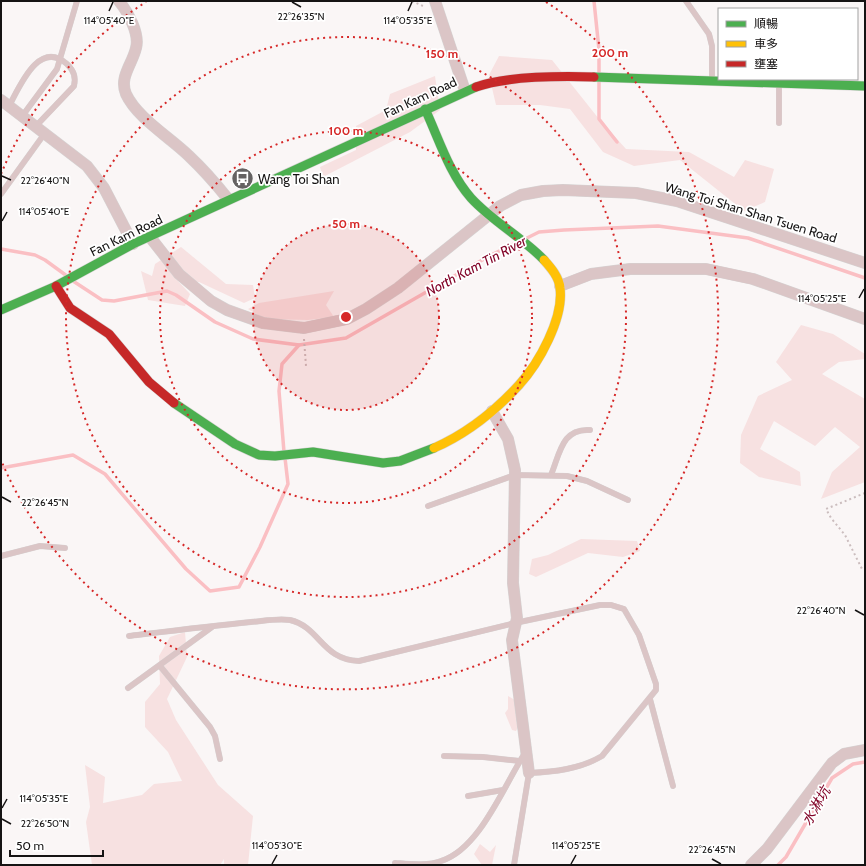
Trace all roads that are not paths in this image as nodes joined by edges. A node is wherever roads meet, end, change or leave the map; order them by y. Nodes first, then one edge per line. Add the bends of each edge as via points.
1 (78, 1) edge
2 (118, 1) edge
3 (435, 1) edge
4 (686, 1) edge
5 (60, 60) junction
6 (712, 80) junction
7 (779, 82) junction
8 (865, 86) edge
9 (465, 91) junction
10 (5, 103) edge
11 (425, 109) junction
12 (23, 115) junction
13 (779, 123) dead end
14 (36, 126) junction
15 (46, 133) junction
16 (1, 194) edge
17 (228, 199) junction
18 (488, 214) junction
19 (150, 237) junction
20 (133, 244) junction
21 (865, 263) edge
22 (56, 286) junction
23 (560, 286) junction
24 (1, 310) edge
25 (865, 319) edge
26 (492, 412) junction
27 (590, 430) dead end
28 (515, 475) junction
29 (551, 475) junction
30 (628, 500) dead end
31 (428, 506) dead end
32 (65, 548) dead end
33 (1, 556) edge
34 (515, 623) junction
35 (216, 625) junction
36 (129, 636) dead end
37 (160, 666) junction
38 (128, 688) dead end
39 (650, 699) junction
40 (865, 750) edge
41 (526, 751) junction
42 (444, 756) dead end
43 (220, 759) dead end
44 (520, 761) junction
45 (530, 773) junction
46 (674, 786) dead end
47 (503, 790) junction
48 (468, 796) dead end
49 (395, 863) dead end
50 (514, 865) edge
51 (751, 865) edge

1 - 5 lane
2 - 17 street via 123,6 137,40 137,47 124,79 128,98 153,125 189,155
3 - 9 street
4 - 6 lane via 709,34 712,46
5 - 10 lane via 49,56 38,61
5 - 12 lane via 50,80
5 - 14 lane via 74,74 74,86
6 - 7 main road, Fan Kam Road
6 - 9 main road, Fan Kam Road via 552,77 505,81
7 - 8 main road, Fan Kam Road
7 - 13 lane
9 - 11 main road, Fan Kam Road
10 - 12 street
11 - 17 main road, Fan Kam Road
11 - 18 main road via 460,182
12 - 14 street
14 - 15 street
15 - 16 lane
15 - 20 street via 87,166 104,188
17 - 19 main road, Fan Kam Road
18 - 19 street, Wang Toi Shan Shan Tsuen Road via 398,288 366,309 347,319 304,328 263,323 227,310 211,301 179,274
18 - 21 street, Wang Toi Shan Shan Tsuen Road via 512,199 530,193 564,190 636,193 693,206
18 - 23 main road via 534,251 550,267
19 - 20 main road, Fan Kam Road
20 - 22 main road, Fan Kam Road
22 - 24 main road, Fan Kam Road
22 - 26 main road via 70,307 111,337 159,393 240,447 260,455 321,453 370,462 400,462 423,455
23 - 25 street via 591,274 622,270 706,269 753,279
23 - 26 main road via 559,306 544,349 527,376
26 - 28 street via 508,439 513,454
27 - 29 lane via 570,434 565,440
28 - 29 lane
28 - 31 lane
28 - 34 street
29 - 30 lane via 586,481
32 - 33 lane via 40,546
34 - 35 lane via 359,661 343,660 310,632 290,620
34 - 39 lane via 600,606 611,605 624,609 639,635 656,684 656,690
34 - 41 street via 512,640
35 - 36 lane
35 - 37 lane
37 - 38 lane
37 - 43 lane via 210,727 215,736
39 - 45 lane via 602,756 566,770
39 - 46 lane
40 - 51 street via 844,754 832,763 767,850
41 - 44 lane
41 - 45 street
42 - 44 lane
44 - 47 lane
45 - 50 lane
47 - 48 lane
47 - 49 lane via 483,826 458,852 443,861

